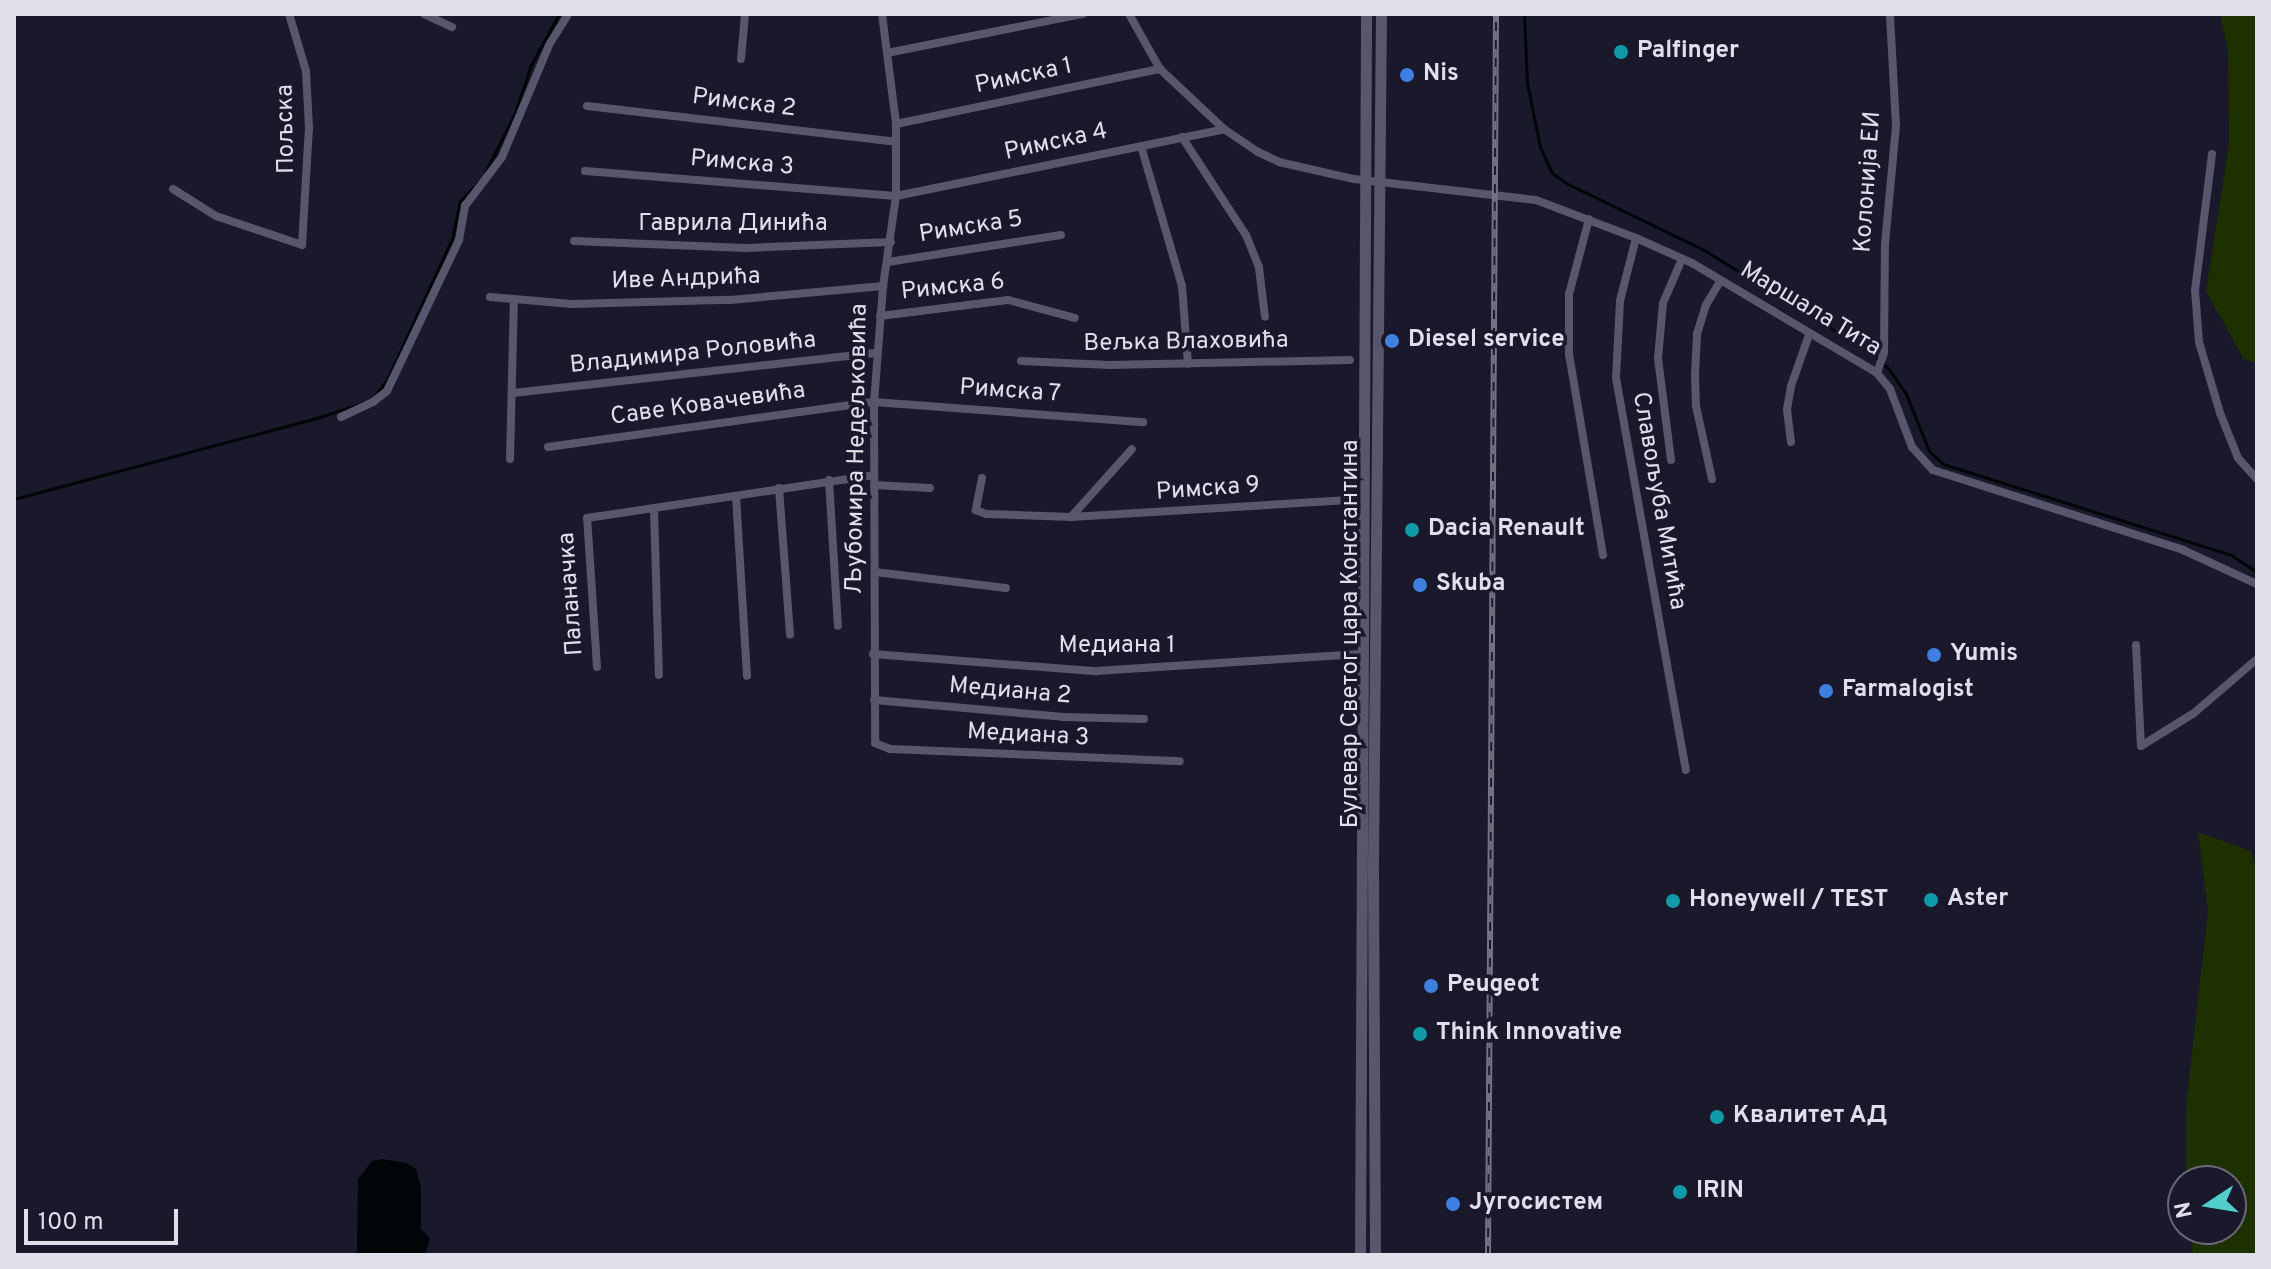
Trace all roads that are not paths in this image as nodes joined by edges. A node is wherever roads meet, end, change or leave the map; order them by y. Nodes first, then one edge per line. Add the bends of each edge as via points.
1 (289, 14) edge
2 (424, 14) edge
3 (568, 14) edge
4 (745, 14) edge
5 (882, 14) edge
6 (1083, 14) edge
7 (1129, 14) edge
8 (1366, 14) edge
9 (1381, 14) edge
10 (1890, 14) edge
11 (452, 27) dead end
12 (887, 53) junction
13 (741, 59) dead end
14 (1160, 69) junction
15 (587, 106) dead end
16 (896, 124) junction
17 (1224, 129) junction
18 (1182, 137) junction
19 (896, 142) junction
20 (1141, 146) junction
21 (2212, 154) dead end
22 (585, 171) dead end
23 (1363, 180) junction
24 (1379, 182) junction
25 (173, 189) dead end
26 (896, 196) junction
27 (1589, 219) junction
28 (1061, 235) dead end
29 (1636, 238) junction
30 (574, 241) dead end
31 (891, 242) junction
32 (1682, 259) junction
33 (888, 262) junction
34 (1721, 280) junction
35 (883, 286) junction
36 (490, 297) dead end
37 (514, 299) junction
38 (880, 316) junction
39 (1265, 317) dead end
40 (1075, 318) dead end
41 (1809, 335) junction
42 (877, 353) junction
43 (1350, 360) dead end
44 (1021, 361) dead end
45 (1188, 364) junction
46 (1878, 370) junction
47 (513, 393) junction
48 (874, 402) junction
49 (341, 417) dead end
50 (1143, 422) dead end
51 (1791, 442) dead end
52 (548, 447) dead end
53 (1132, 449) dead end
54 (510, 459) dead end
55 (1671, 460) dead end
56 (982, 478) dead end
57 (1712, 479) dead end
58 (2257, 479) edge
59 (829, 480) junction
60 (874, 480) junction
61 (779, 488) junction
62 (930, 488) dead end
63 (736, 496) junction
64 (1348, 500) dead end
65 (654, 509) junction
66 (1071, 517) junction
67 (1603, 555) dead end
68 (875, 572) junction
69 (2257, 584) edge
70 (1006, 588) dead end
71 (838, 626) dead end
72 (790, 635) dead end
73 (2136, 645) dead end
74 (873, 654) junction
75 (1360, 654) junction
76 (2257, 659) edge
77 (597, 667) dead end
78 (659, 675) dead end
79 (747, 676) dead end
80 (874, 700) junction
81 (1144, 719) dead end
82 (875, 743) joint
83 (1180, 761) dead end
84 (1686, 770) dead end
85 (1360, 1255) edge
86 (1375, 1255) edge

1 - 25 street, Пољска via 306,71 309,179 302,245 216,216
2 - 11 street
3 - 49 street via 545,52 502,157 465,206 459,240 387,391
4 - 13 street
5 - 12 street, Љубомира Недељковића
6 - 12 street
7 - 14 street, Маршала Тита
8 - 23 main road, Булевар Светог цара Константина
9 - 24 main road, Булевар Светог цара Константина
10 - 46 street, Колонија ЕИ via 1896,126 1885,244 1884,353
12 - 16 street, Љубомира Недељковића
14 - 16 street, Римска 1
14 - 17 street, Маршала Тита
15 - 19 street, Римска 2
16 - 19 street, Љубомира Недељковића
17 - 18 street, Римска 4
17 - 23 street, Маршала Тита via 1279,162
18 - 20 street, Римска 4
18 - 39 street via 1246,235 1259,268
19 - 26 street, Љубомира Недељковића
20 - 26 street, Римска 4
20 - 45 street via 1182,286
21 - 58 street via 2195,290 2199,342 2238,458
22 - 26 street, Римска 3
23 - 24 street, Маршала Тита
23 - 75 main road, Булевар Светог цара Константина
24 - 27 street, Маршала Тита via 1536,200
24 - 86 main road, Булевар Светог цара Константина
26 - 31 street, Љубомира Недељковића
27 - 29 street, Маршала Тита
27 - 67 street via 1569,294 1568,340
28 - 33 street, Римска 5
29 - 32 street, Маршала Тита
29 - 84 street, Славољуба Митића via 1620,301 1616,378
30 - 31 street, Гаврила Динића via 746,248
31 - 33 street, Љубомира Недељковића
32 - 34 street, Маршала Тита
32 - 55 street via 1663,303 1658,358
33 - 35 street, Љубомира Недељковића
34 - 41 street, Маршала Тита
34 - 57 street via 1697,334 1695,374 1696,406
35 - 37 street, Иве Андрића via 730,300 572,304
35 - 38 street, Љубомира Недељковића
36 - 37 street, Иве Андрића
37 - 47 street
38 - 40 street, Римска 6 via 1008,300
38 - 42 street, Љубомира Недељковића
41 - 46 street, Маршала Тита
41 - 51 street via 1789,397
42 - 47 street, Владимира Роловића
42 - 48 street, Љубомира Недељковића
43 - 45 street, Вељка Влаховића
44 - 45 street, Вељка Влаховића
46 - 69 street, Маршала Тита via 1912,447 1933,470 2183,550
47 - 54 street
48 - 50 street, Римска 7
48 - 52 street, Саве Ковачевића
48 - 60 street, Љубомира Недељковића
53 - 66 street
56 - 66 street, Римска 9 via 979,514
59 - 60 street
59 - 61 street
59 - 71 street
60 - 62 street
60 - 68 street, Љубомира Недељковића
61 - 63 street
61 - 72 street
63 - 65 street
63 - 79 street
64 - 66 street, Римска 9
65 - 77 street, Паланачка via 587,518
65 - 78 street
68 - 70 street
68 - 74 street, Љубомира Недељковића
73 - 76 street via 2141,746 2194,713
74 - 75 street, Медиана 1 via 1096,671
74 - 80 street, Љубомира Недељковића
75 - 85 main road, Булевар Светог цара Константина
80 - 81 street, Медиана 2
80 - 82 street, Љубомира Недељковића
82 - 83 street, Медиана 3 via 890,749

